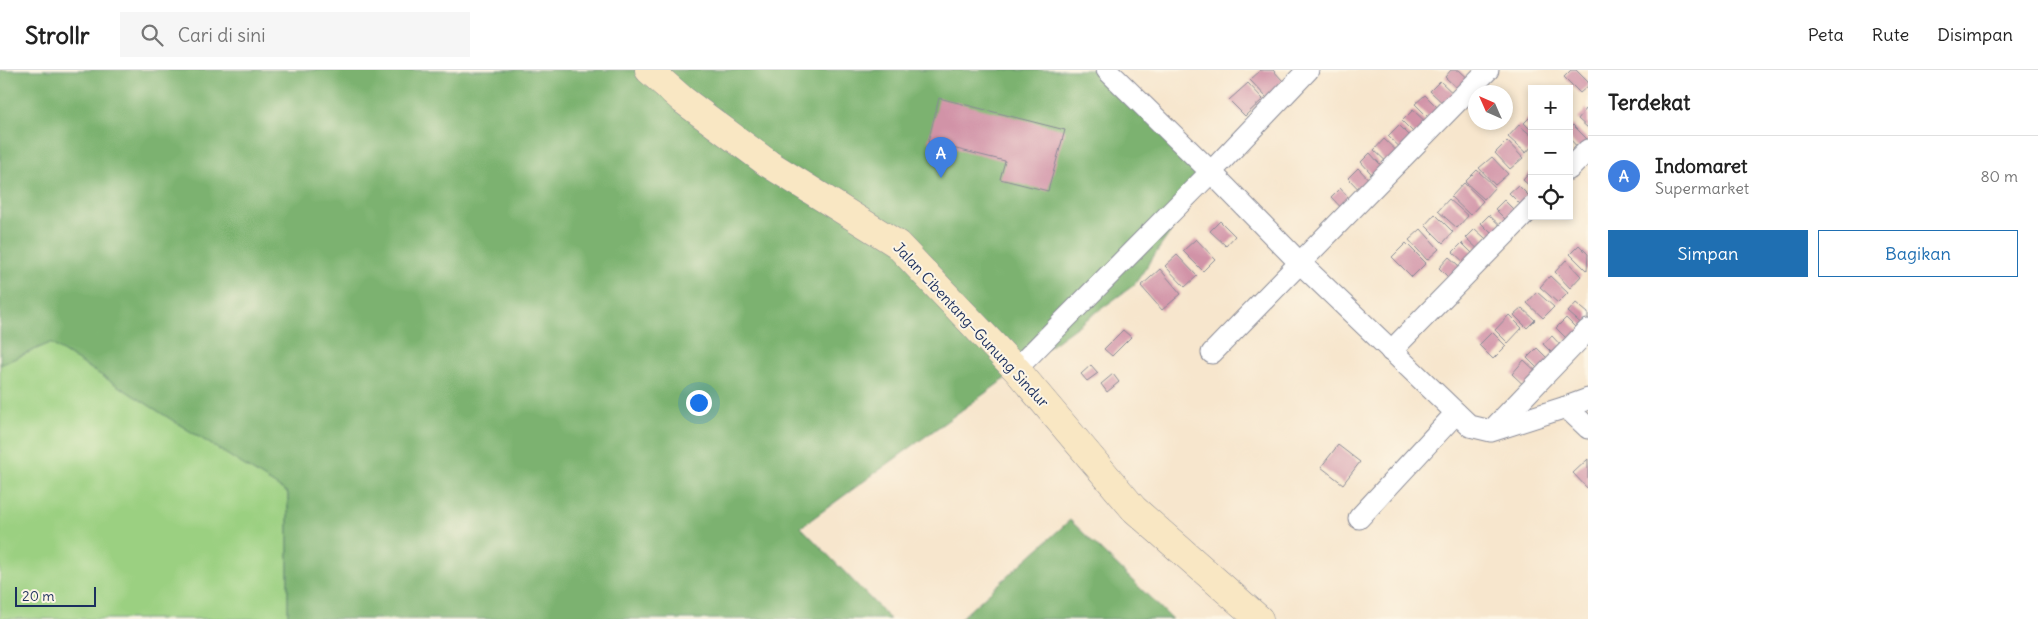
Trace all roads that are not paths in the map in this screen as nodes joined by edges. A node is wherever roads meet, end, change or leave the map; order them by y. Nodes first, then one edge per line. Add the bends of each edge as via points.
1 (649, 70) edge
2 (1308, 70) edge
3 (1488, 70) edge
4 (1115, 72) edge
5 (1588, 150) edge
6 (1573, 165) edge
7 (1211, 172) junction
8 (1528, 212) edge
9 (1299, 262) junction
10 (1588, 330) edge
11 (1391, 351) junction
12 (1212, 354) dead end
13 (1016, 368) junction
14 (1588, 398) edge
15 (1566, 408) junction
16 (1456, 413) junction
17 (1588, 428) edge
18 (1491, 431) junction
19 (1359, 518) dead end
20 (1259, 619) edge

1 - 13 street, Jalan Cibentang–Gunung Sindur via 683,100 769,164 896,244
2 - 7 street
3 - 9 street
4 - 7 street
5 - 6 street
7 - 9 street
7 - 13 street
8 - 11 street
9 - 11 street
9 - 12 street
10 - 18 street
11 - 16 street
13 - 20 street, Jalan Cibentang–Gunung Sindur via 1134,509
14 - 15 street
15 - 17 street
15 - 18 street
16 - 18 street via 1470,426
16 - 19 street

